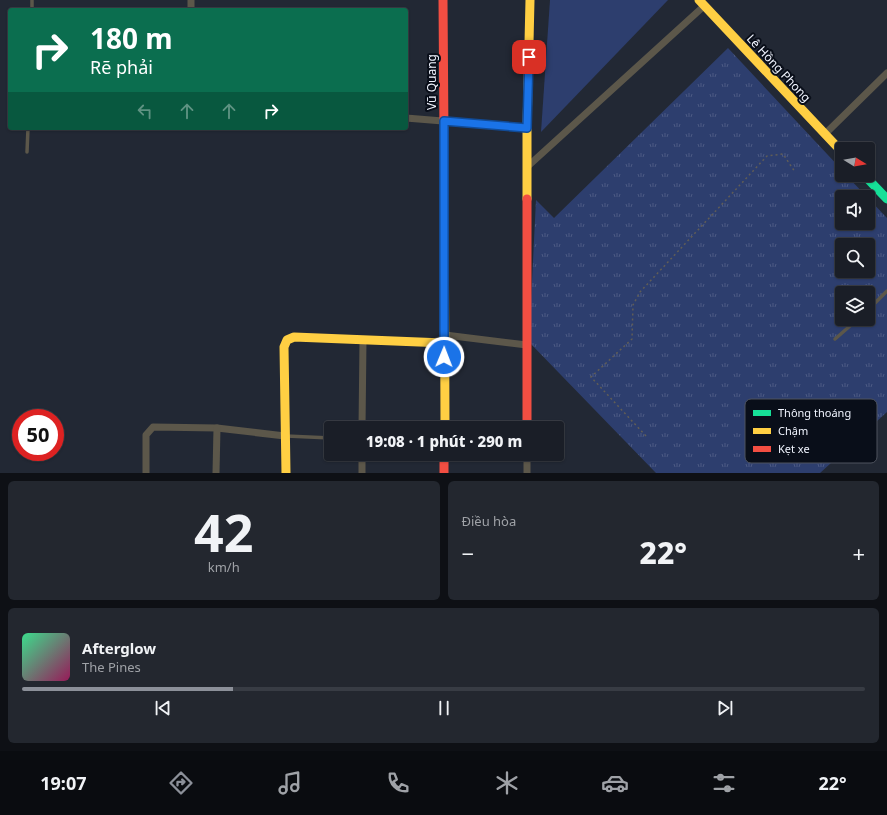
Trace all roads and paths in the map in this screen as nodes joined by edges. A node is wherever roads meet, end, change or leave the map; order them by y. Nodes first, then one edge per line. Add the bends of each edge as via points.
1 (443, 0) edge
2 (530, 0) edge
3 (701, 3) edge
4 (887, 73) edge
5 (408, 118) edge
6 (444, 121) junction
7 (527, 128) junction
8 (28, 130) edge
9 (825, 134) junction
10 (835, 145) edge
11 (27, 152) dead end
12 (527, 167) junction
13 (795, 172) dead end
14 (871, 182) edge
15 (887, 199) edge
16 (887, 291) edge
17 (875, 303) edge
18 (850, 326) edge
19 (444, 339) junction
20 (835, 339) dead end
21 (363, 340) junction
22 (527, 345) junction
23 (362, 421) edge
24 (445, 421) edge
25 (527, 421) edge
26 (216, 428) junction
27 (285, 436) junction
28 (646, 436) dead end
29 (324, 438) edge
30 (362, 461) edge
31 (444, 461) edge
32 (527, 461) edge
33 (146, 473) edge
34 (216, 473) edge
35 (286, 473) edge
36 (362, 473) edge
37 (444, 473) edge
38 (527, 473) edge

1 - 6 street, Vũ Quang
2 - 7 street
3 - 9 street, Lê Hồng Phong
3 - 12 street
4 - 9 street
5 - 6 street
6 - 7 street
6 - 19 street, Vũ Quang
7 - 12 street
8 - 11 lane
9 - 10 street, Lê Hồng Phong
12 - 22 street
13 - 28 path via 783,154 768,156 640,292 633,305 632,339 591,377
14 - 15 street
16 - 17 lane
18 - 20 lane
19 - 21 street
19 - 22 street
19 - 24 street, Vũ Quang
21 - 23 street
21 - 27 street via 294,337 287,340 284,347
22 - 25 street
26 - 27 street
26 - 33 street via 153,427 146,435
26 - 34 street
27 - 29 lane
27 - 35 street
30 - 36 street
31 - 37 street
32 - 38 street

